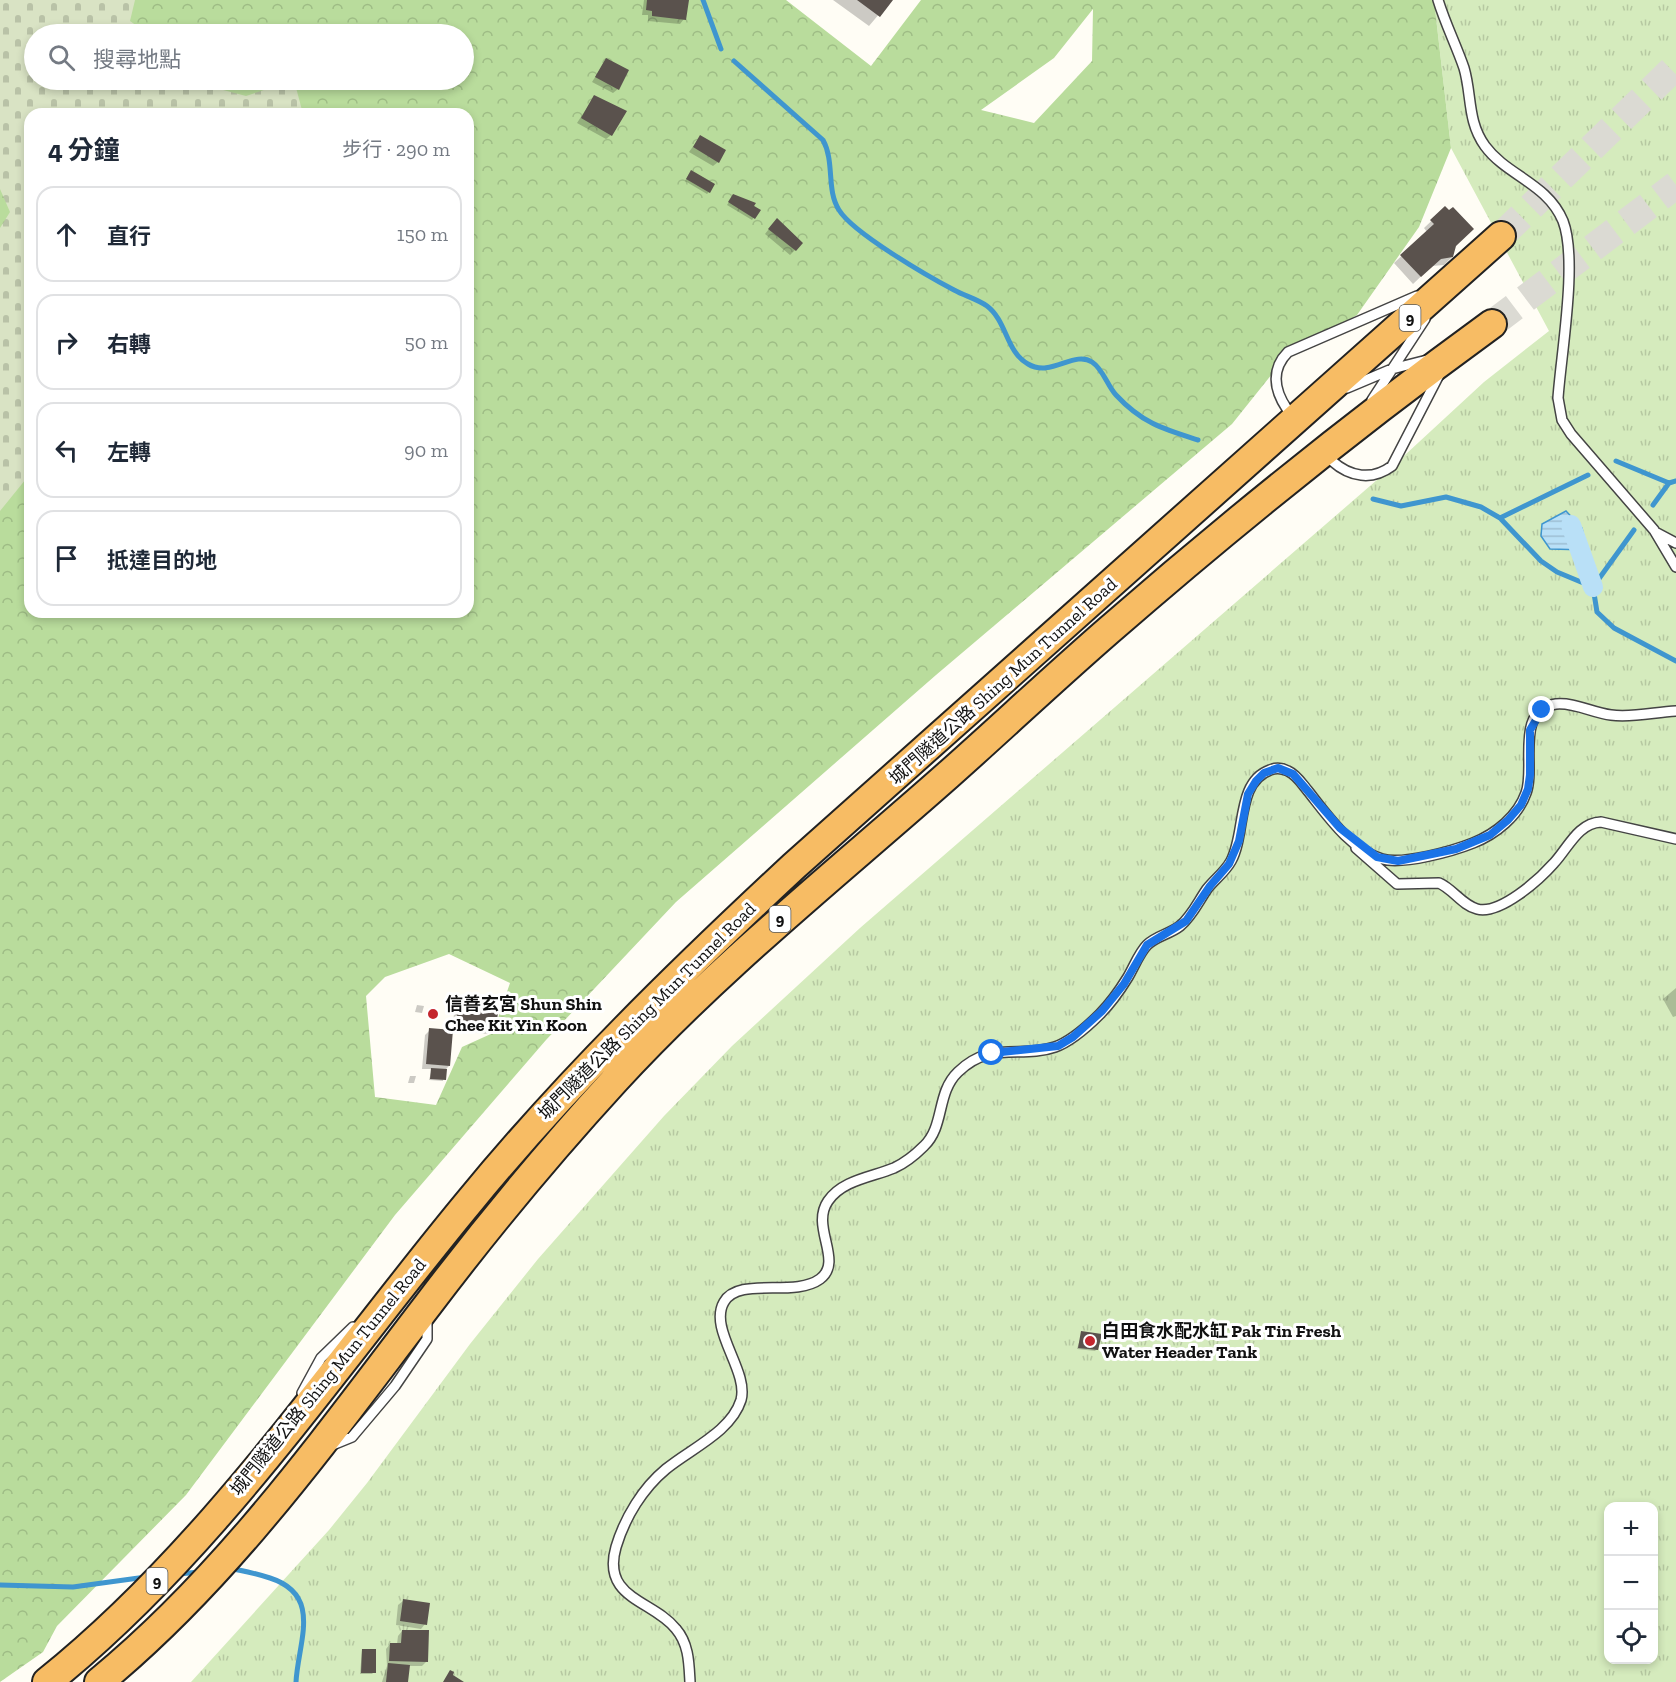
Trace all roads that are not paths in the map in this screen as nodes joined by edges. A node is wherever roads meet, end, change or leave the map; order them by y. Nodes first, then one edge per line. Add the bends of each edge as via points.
1 (1438, 0) edge
2 (1501, 236) tunnel mouth
3 (1447, 284) junction
4 (1492, 324) tunnel mouth
5 (1452, 353) junction
6 (1392, 369) junction
7 (1319, 400) junction
8 (1287, 409) dead end
9 (1355, 426) junction
10 (1332, 461) dead end
11 (1655, 532) junction
12 (1676, 543) edge
13 (1676, 567) edge
14 (1676, 711) edge
15 (1350, 839) junction
16 (1676, 839) edge
17 (47, 1682) edge
18 (99, 1682) edge
19 (690, 1682) edge

1 - 11 lane via 1464,68 1470,115 1479,137 1500,163 1540,191 1565,229 1569,264 1558,398 1562,420
2 - 3 highway, 城門隧道公路 Shing Mun Tunnel Road / 9
3 - 6 lane
3 - 7 highway, 城門隧道公路 Shing Mun Tunnel Road / 9
3 - 8 lane via 1288,352 1278,368 1276,381
4 - 5 highway, 城門隧道公路 Shing Mun Tunnel Road / 9
5 - 6 lane
5 - 9 highway, 城門隧道公路 Shing Mun Tunnel Road / 9
5 - 10 lane via 1392,466 1381,473 1363,476 1343,470
6 - 7 lane
6 - 9 lane
7 - 17 highway, 城門隧道公路 Shing Mun Tunnel Road / 9 via 794,866 694,960 521,1140 292,1427 147,1592
9 - 18 highway, 城門隧道公路 Shing Mun Tunnel Road / 9 via 1110,629 727,967 549,1153 426,1306 285,1492 175,1614
11 - 12 lane
11 - 13 lane
14 - 15 lane via 1618,716 1566,705 1550,706 1537,716 1530,730 1530,775 1524,799 1513,816 1490,835 1456,849 1394,861 1372,855
15 - 16 lane via 1360,854 1394,883 1439,883 1470,906 1487,911 1502,907 1548,870 1589,824 1601,822
15 - 19 lane via 1293,774 1278,768 1264,773 1248,794 1239,841 1229,864 1186,921 1147,945 1124,984 1097,1017 1058,1046 998,1051 958,1071 945,1089 935,1130 926,1144 903,1163 843,1188 828,1201 822,1221 830,1263 821,1278 794,1289 750,1289 727,1298 721,1316 742,1388 740,1404 720,1428 647,1488 616,1545 613,1563 623,1589 679,1632 687,1652

